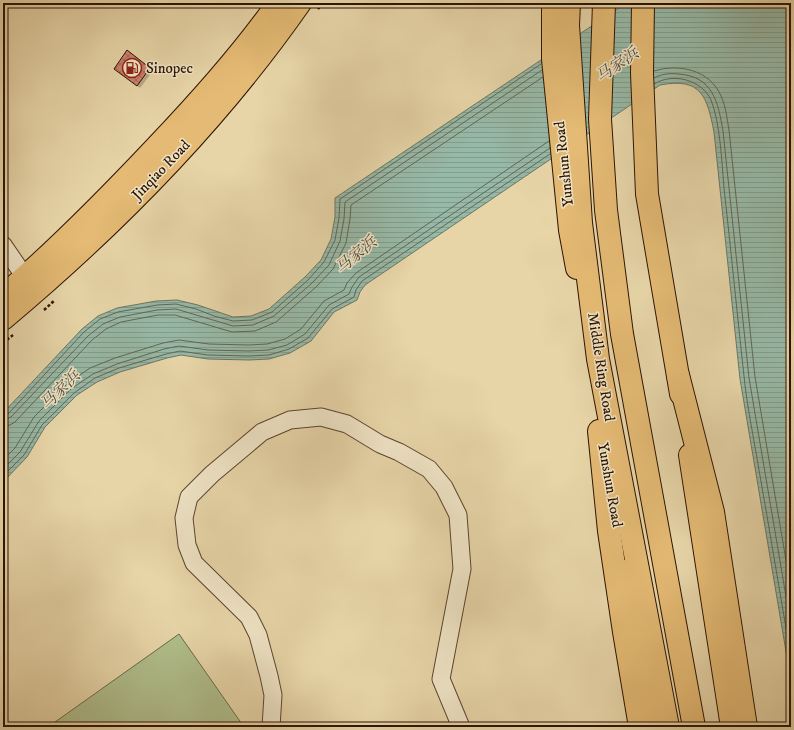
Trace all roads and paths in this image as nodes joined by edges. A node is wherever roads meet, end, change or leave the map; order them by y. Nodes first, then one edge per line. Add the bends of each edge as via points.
1 (278, 3) edge
2 (300, 3) edge
3 (553, 3) edge
4 (569, 3) edge
5 (604, 3) edge
6 (643, 3) edge
7 (3, 245) edge
8 (31, 284) junction
9 (3, 296) edge
10 (3, 319) edge
11 (678, 375) junction
12 (596, 404) junction
13 (270, 727) edge
14 (461, 727) edge
15 (640, 727) edge
16 (653, 727) edge
17 (668, 727) edge
18 (694, 727) edge
19 (732, 727) edge
20 (746, 727) edge

1 - 8 main road, Jinqiao Road via 207,94 80,225
2 - 8 main road, Jinqiao Road via 281,31 218,109 151,183
3 - 12 main road, Yunshun Road via 553,59 570,230 593,369
4 - 17 main road, Middle Ring Road via 568,25 581,223 598,359
5 - 18 main road, Middle Ring Road via 600,119 606,210 624,342
6 - 11 main road via 642,73 647,194
7 - 8 street
8 - 9 main road, Jinqiao Road
8 - 10 main road, Jinqiao Road
11 - 19 main road
11 - 20 main road via 713,512
12 - 15 main road via 609,531
12 - 16 main road, Yunshun Road
13 - 14 street via 272,695 258,635 249,617 194,562 187,545 184,518 189,497 262,432 290,420 321,417 347,424 429,469 444,487 458,515 462,569 441,679

